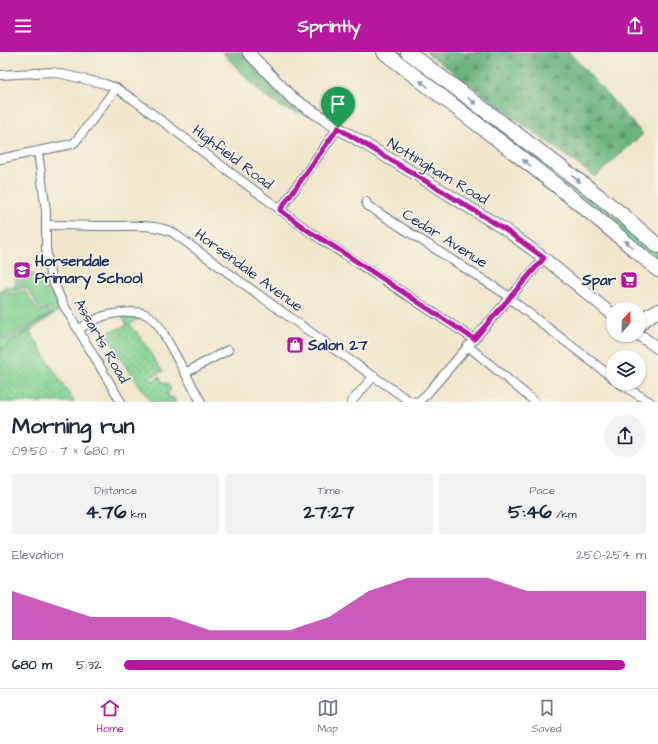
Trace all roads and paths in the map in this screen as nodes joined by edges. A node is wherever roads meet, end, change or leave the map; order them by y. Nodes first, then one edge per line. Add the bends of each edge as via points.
1 (248, 52) edge
2 (384, 52) edge
3 (408, 52) edge
4 (0, 75) edge
5 (116, 88) junction
6 (338, 128) junction
7 (38, 152) junction
8 (0, 160) edge
9 (366, 202) dead end
10 (280, 210) junction
11 (46, 225) junction
12 (658, 246) edge
13 (544, 258) junction
14 (658, 270) edge
15 (509, 298) junction
16 (606, 309) edge
17 (658, 311) edge
18 (646, 318) edge
19 (79, 329) junction
20 (474, 339) junction
21 (646, 340) edge
22 (468, 346) junction
23 (658, 348) edge
24 (228, 350) dead end
25 (185, 373) junction
26 (606, 373) edge
27 (374, 376) junction
28 (630, 390) edge
29 (122, 402) edge
30 (201, 402) edge
31 (351, 402) edge
32 (415, 402) edge
33 (535, 402) edge
34 (650, 402) edge

1 - 6 street, Nottingham Road via 292,98
14 -> 2 highway via 576,201
3 -> 12 highway via 587,187
4 - 5 street, Highfield Road via 53,72
5 - 7 street via 74,143
5 - 10 street, Highfield Road
6 - 10 street
6 - 13 street, Nottingham Road via 504,229
7 - 8 street
7 - 11 street, Assarts Road
9 - 15 street, Cedar Avenue via 368,206
10 - 20 street, Highfield Road
11 - 19 street, Assarts Road via 50,274 63,304
11 - 27 street, Horsendale Avenue via 150,226 172,232
13 - 15 street
13 - 16 street, Nottingham Road
15 - 20 street
15 - 26 street, Cedar Avenue
17 - 18 highway
19 - 25 street via 112,314 145,314 158,325
19 - 29 street, Assarts Road
20 - 22 street
21 - 23 street
22 - 32 street via 423,397
22 - 33 street
24 - 25 street
25 - 30 street
27 - 31 street
27 - 32 street, Horsendale Avenue
28 - 34 street

